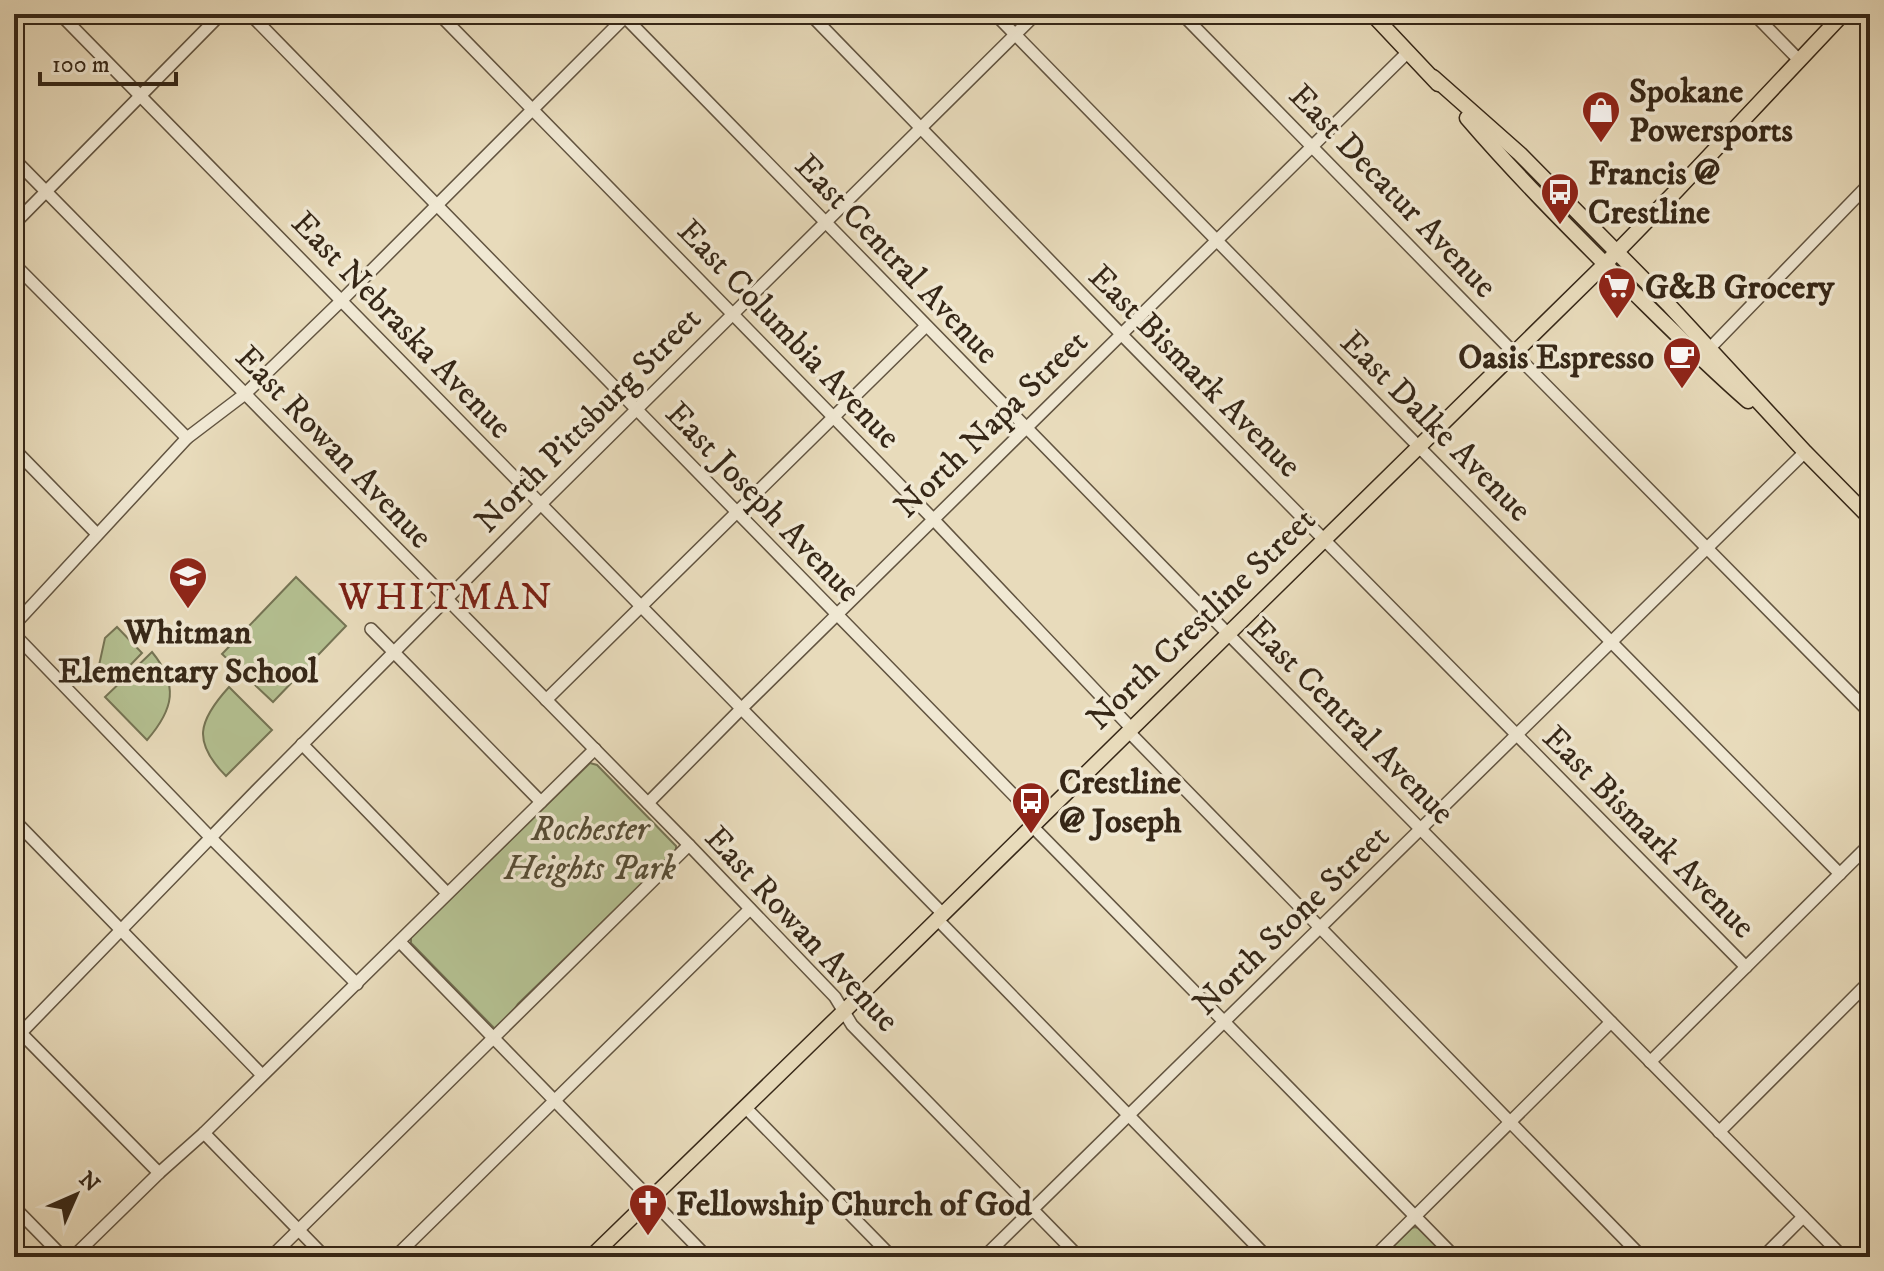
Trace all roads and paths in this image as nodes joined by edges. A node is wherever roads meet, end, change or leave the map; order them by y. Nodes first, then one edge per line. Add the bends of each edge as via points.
1 (60, 14) edge
2 (221, 14) edge
3 (250, 14) edge
4 (439, 14) edge
5 (810, 14) edge
6 (995, 14) edge
7 (1036, 14) edge
8 (1182, 14) edge
9 (1754, 14) edge
10 (1843, 14) edge
11 (625, 15) edge
12 (1377, 16) edge
13 (1015, 35) junction
14 (1408, 52) junction
15 (1799, 60) junction
16 (1433, 77) junction
17 (141, 95) junction
18 (531, 109) junction
19 (920, 129) junction
20 (1312, 146) junction
21 (14, 159) edge
22 (1870, 183) edge
23 (46, 190) junction
24 (437, 205) junction
25 (825, 223) junction
26 (14, 224) edge
27 (1216, 241) junction
28 (1616, 252) junction
29 (14, 264) edge
30 (1605, 264) junction
31 (341, 301) junction
32 (732, 314) junction
33 (926, 326) junction
34 (1121, 334) junction
35 (1710, 348) junction
36 (1514, 353) junction
37 (245, 394) junction
38 (636, 409) junction
39 (832, 417) junction
40 (1026, 428) junction
41 (187, 438) junction
42 (1418, 446) junction
43 (14, 449) edge
44 (1805, 452) junction
45 (541, 504) junction
46 (736, 512) junction
47 (1870, 518) edge
48 (933, 519) junction
49 (97, 534) junction
50 (1323, 540) junction
51 (1707, 548) junction
52 (446, 599) junction
53 (640, 606) junction
54 (836, 614) junction
55 (14, 625) edge
56 (371, 629) dead end
57 (14, 634) edge
58 (1228, 634) junction
59 (1612, 642) junction
60 (394, 651) junction
61 (546, 700) junction
62 (741, 709) junction
63 (1870, 713) edge
64 (1130, 730) junction
65 (1516, 735) junction
66 (302, 744) junction
67 (595, 749) junction
68 (541, 802) junction
69 (648, 803) junction
70 (14, 820) edge
71 (1035, 823) junction
72 (1421, 829) junction
73 (210, 837) junction
74 (1870, 844) edge
75 (689, 845) junction
76 (1840, 874) junction
77 (447, 893) junction
78 (750, 909) junction
79 (940, 916) junction
80 (1320, 928) junction
81 (121, 929) junction
82 (400, 942) junction
83 (1746, 967) junction
84 (1870, 981) edge
85 (357, 984) junction
86 (844, 1011) junction
87 (1225, 1021) junction
88 (1611, 1022) junction
89 (16, 1033) edge
90 (494, 1038) junction
91 (1650, 1062) junction
92 (262, 1075) junction
93 (555, 1102) junction
94 (745, 1107) junction
95 (1129, 1115) junction
96 (1511, 1123) junction
97 (1719, 1132) junction
98 (204, 1133) junction
99 (159, 1173) junction
100 (650, 1199) junction
101 (14, 1207) edge
102 (1032, 1210) junction
103 (1415, 1217) junction
104 (1803, 1217) junction
105 (298, 1229) junction
106 (1870, 1250) edge
107 (63, 1257) edge
108 (73, 1257) edge
109 (271, 1257) edge
110 (325, 1257) edge
111 (395, 1257) edge
112 (591, 1257) edge
113 (707, 1257) edge
114 (892, 1257) edge
115 (984, 1257) edge
116 (1079, 1257) edge
117 (1267, 1257) edge
118 (1374, 1257) edge
119 (1455, 1257) edge
120 (1642, 1257) edge
121 (1763, 1257) edge
122 (1843, 1257) edge
123 (1862, 1257) edge

1 - 17 street, East Nebraska Avenue
2 - 17 street
3 - 24 street, East Joseph Avenue
4 - 18 street, East Columbia Avenue
5 - 19 street, East Bismark Avenue
6 - 13 street, East Dalke Avenue
7 - 13 street, North Pittsburg Street
8 - 20 street, East Decatur Avenue
9 - 15 street
10 - 15 main road, North Crestline Street
11 - 18 street
11 - 25 street, East Central Avenue
12 - 14 main road
13 - 19 street, North Pittsburg Street
13 - 27 street, East Dalke Avenue
14 - 16 main road
14 - 20 street, North Napa Street
15 - 28 main road, North Crestline Street
16 - 28 main road via 1520,154
16 - 30 main road via 1508,166
17 - 23 street
17 - 31 street, East Nebraska Avenue
18 - 24 street
18 - 32 street, East Columbia Avenue
19 - 25 street, North Pittsburg Street
19 - 34 street, East Bismark Avenue
20 - 27 street, North Napa Street
20 - 36 street, East Decatur Avenue
21 - 23 street, East Rowan Avenue
22 - 35 street
23 - 26 street
23 - 37 street, East Rowan Avenue
24 - 31 street
24 - 38 street, East Joseph Avenue
25 - 32 street, North Pittsburg Street
25 - 33 street, East Central Avenue
27 - 34 street, North Napa Street
27 - 42 street, East Dalke Avenue
28 - 30 main road, North Crestline Street
28 - 35 main road
29 - 41 street
30 - 36 main road, North Crestline Street
30 - 44 main road via 1700,359
31 - 37 street
31 - 45 street, East Nebraska Avenue
32 - 38 street, North Pittsburg Street
32 - 39 street, East Columbia Avenue
33 - 39 street
33 - 40 street, East Central Avenue
34 - 40 street, North Napa Street
34 - 50 street, East Bismark Avenue
35 - 44 main road
36 - 42 main road, North Crestline Street
36 - 51 street, East Decatur Avenue
37 - 41 street
37 - 52 street, East Rowan Avenue
38 - 45 street, North Pittsburg Street
38 - 46 street, East Joseph Avenue
39 - 46 street
39 - 48 street, East Columbia Avenue
40 - 48 street, North Napa Street
40 - 58 street, East Central Avenue
41 - 49 street
42 - 50 main road, North Crestline Street
42 - 59 street, East Dalke Avenue
43 - 49 street
44 - 47 main road
44 - 51 street, North Stone Street
45 - 52 street, North Pittsburg Street
45 - 53 street, East Nebraska Avenue
46 - 53 street
46 - 54 street, East Joseph Avenue
48 - 54 street, North Napa Street
48 - 64 street, East Columbia Avenue
49 - 55 street
50 - 58 main road, North Crestline Street
50 - 65 street, East Bismark Avenue
51 - 59 street, North Stone Street
51 - 63 street, East Decatur Avenue
52 - 60 street, North Pittsburg Street
52 - 61 street, East Rowan Avenue
53 - 61 street
53 - 62 street, East Nebraska Avenue
54 - 62 street, North Napa Street
54 - 71 street, East Joseph Avenue
56 - 60 street
57 - 73 street
58 - 64 main road, North Crestline Street
58 - 72 street, East Central Avenue
59 - 65 street, North Stone Street
59 - 76 street, East Dalke Avenue
60 - 66 street, North Pittsburg Street
60 - 68 street
61 - 67 street, East Rowan Avenue
62 - 69 street, North Napa Street
62 - 79 street, East Nebraska Avenue
64 - 71 main road, North Crestline Street
64 - 80 street, East Columbia Avenue
65 - 72 street, North Stone Street
65 - 83 street, East Bismark Avenue
66 - 73 street, North Pittsburg Street
66 - 77 street
67 - 68 street
67 - 69 street, East Rowan Avenue
68 - 77 street
69 - 75 street, East Rowan Avenue
70 - 81 street
71 - 79 main road, North Crestline Street
71 - 87 street, East Joseph Avenue
72 - 80 street, North Stone Street
72 - 88 street, East Central Avenue
73 - 81 street, North Pittsburg Street
73 - 85 street
74 - 76 street
75 - 78 street, East Rowan Avenue
75 - 90 street
76 - 83 street
77 - 82 street
78 - 86 street, East Rowan Avenue
78 - 93 street
79 - 86 main road, North Crestline Street
79 - 95 street, East Nebraska Avenue
80 - 87 street, North Stone Street
80 - 96 street, East Columbia Avenue
81 - 89 street, North Pittsburg Street
81 - 92 street
82 - 85 street
82 - 90 street
83 - 91 street
84 - 97 street
85 - 92 street
86 - 94 main road, North Crestline Street
86 - 102 street, East Rowan Avenue
87 - 95 street, North Stone Street
87 - 103 street, East Joseph Avenue
88 - 91 street, East Central Avenue
88 - 96 street
89 - 99 street
90 - 93 street
90 - 105 street
91 - 97 street, East Central Avenue
92 - 98 street
93 - 100 street
93 - 111 street
94 - 100 main road, North Crestline Street
94 - 114 street
95 - 102 street, North Stone Street
95 - 117 street, East Nebraska Avenue
96 - 103 street
96 - 120 street, East Columbia Avenue
97 - 104 street, East Central Avenue
98 - 99 street
98 - 105 street
99 - 108 street
100 - 112 main road, North Crestline Street
100 - 113 street
101 - 107 street
102 - 115 street, North Stone Street
102 - 116 street, East Rowan Avenue
103 - 118 street
103 - 119 street, East Joseph Avenue
104 - 121 street
104 - 122 street, East Central Avenue
105 - 109 street
105 - 110 street
106 - 123 street

